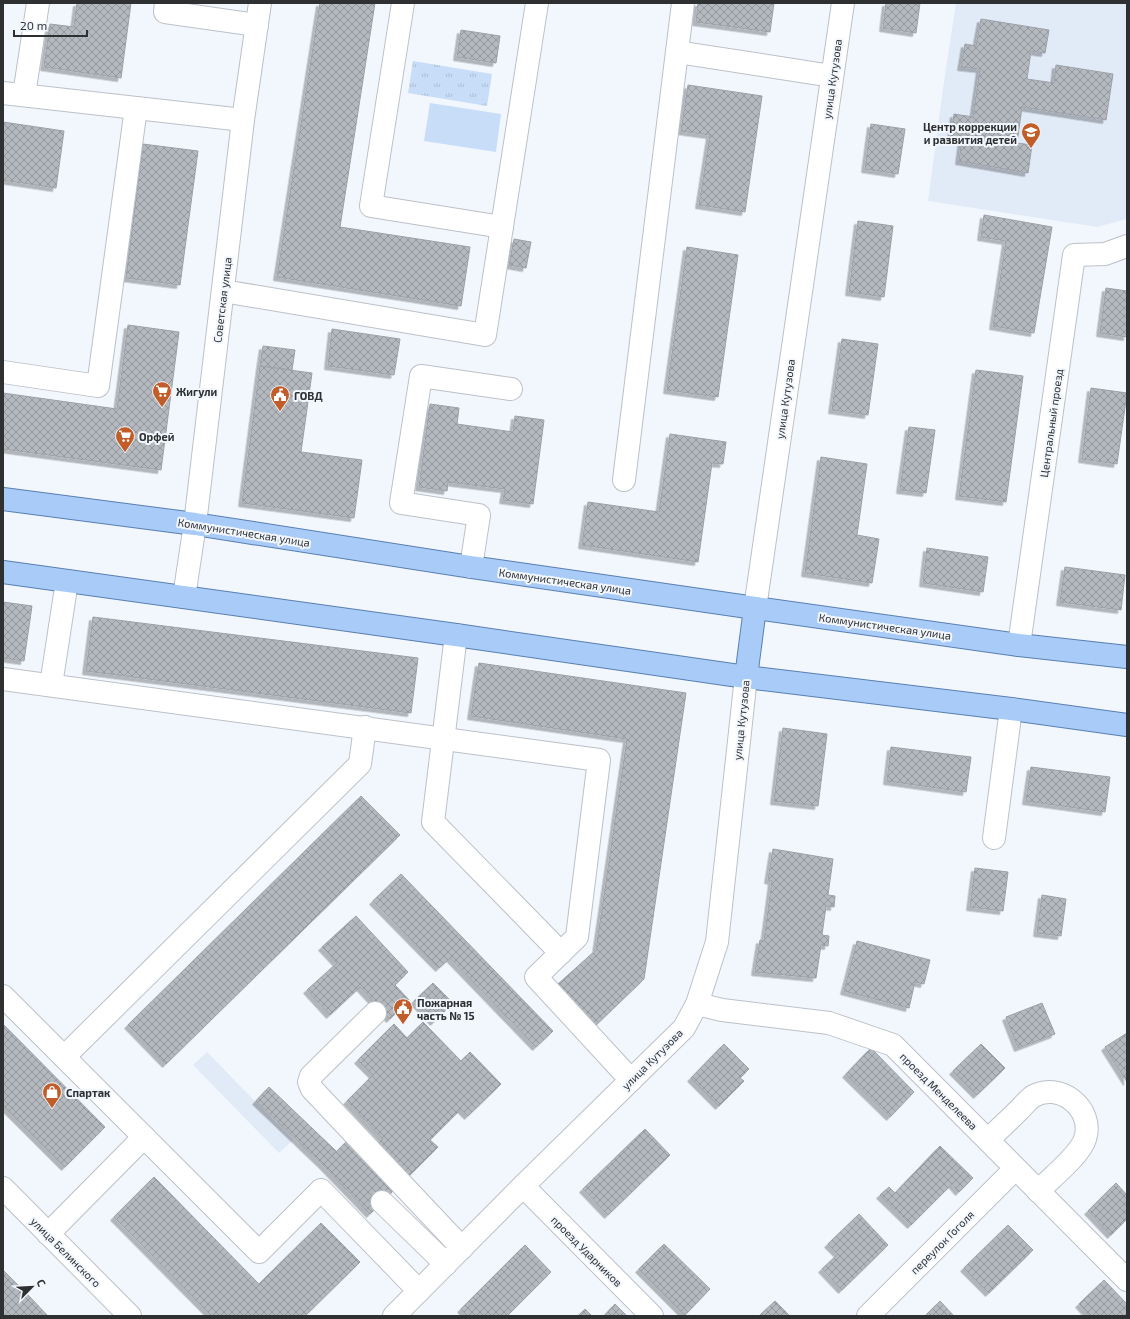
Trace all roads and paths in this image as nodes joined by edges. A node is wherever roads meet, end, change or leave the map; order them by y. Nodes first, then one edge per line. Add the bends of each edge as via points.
1 (38, 3) edge
2 (166, 3) edge
3 (260, 3) edge
4 (403, 3) edge
5 (537, 3) edge
6 (683, 3) edge
7 (843, 3) edge
8 (257, 25) junction
9 (677, 52) junction
10 (832, 76) junction
11 (3, 92) edge
12 (24, 95) junction
13 (136, 108) junction
14 (243, 120) junction
15 (502, 227) junction
16 (1127, 246) edge
17 (223, 291) junction
18 (3, 372) edge
19 (511, 389) dead end
20 (624, 480) dead end
21 (3, 499) edge
22 (194, 524) junction
23 (471, 567) junction
24 (3, 572) edge
25 (67, 581) junction
26 (184, 597) junction
27 (755, 608) junction
28 (456, 635) junction
29 (1020, 645) junction
30 (1127, 657) edge
31 (746, 677) junction
32 (3, 679) edge
33 (51, 685) junction
34 (1011, 709) junction
35 (1127, 725) edge
36 (365, 727) junction
37 (443, 738) junction
38 (994, 838) dead end
39 (561, 953) junction
40 (3, 996) edge
41 (697, 1004) junction
42 (375, 1013) dead end
43 (64, 1057) junction
44 (631, 1080) junction
45 (144, 1137) junction
46 (988, 1140) junction
47 (1015, 1168) junction
48 (523, 1186) junction
49 (1038, 1191) junction
50 (5, 1196) edge
51 (382, 1202) dead end
52 (48, 1234) junction
53 (462, 1248) junction
54 (446, 1264) junction
55 (1127, 1280) edge
56 (419, 1291) junction
57 (130, 1316) edge
58 (394, 1316) edge
59 (652, 1316) edge
60 (868, 1316) edge

1 - 12 street
2 - 8 street via 165,12
3 - 8 street, Советская улица
4 - 15 street via 371,206
5 - 15 street
6 - 9 street
7 - 10 street, улица Кутузова
8 - 14 street, Советская улица
9 - 10 street
9 - 20 street
10 - 27 street, улица Кутузова
11 - 12 street
12 - 13 street
13 - 14 street
13 - 18 street via 98,386
14 - 17 street, Советская улица
15 - 17 street via 485,335
16 - 29 street, Центральный проезд via 1105,254 1074,255
17 - 22 street, Советская улица
19 - 23 street via 421,376 401,503 479,515
21 - 22 main road, Коммунистическая улица
22 - 23 main road, Коммунистическая улица
22 - 26 street, Советская улица
23 - 27 main road, Коммунистическая улица
24 - 25 main road
25 - 26 main road
25 - 33 street
26 - 28 main road
27 - 29 main road, Коммунистическая улица
27 - 31 main road, улица Кутузова
28 - 31 main road
28 - 37 street
29 - 30 main road, Коммунистическая улица
31 - 34 main road
31 - 41 street, улица Кутузова via 717,942
32 - 33 street
33 - 36 street
34 - 35 main road
34 - 38 street
36 - 37 street
36 - 43 street via 360,764
37 - 39 street via 433,822
37 - 39 street via 600,760 577,937
39 - 44 street via 536,978
40 - 43 street
41 - 44 street, улица Кутузова via 684,1028
41 - 46 street, проезд Менделеева via 722,1010 829,1023 893,1045
42 - 53 street via 311,1076 309,1082 312,1089
43 - 45 street
44 - 48 street, улица Кутузова
45 - 52 street
45 - 56 street via 259,1252 321,1190
46 - 47 street, проезд Менделеева
46 - 49 street via 1032,1097 1056,1092 1077,1104 1084,1114 1086,1138 1081,1149
47 - 49 street, проезд Менделеева
47 - 60 street, переулок Гоголя
48 - 53 street, улица Кутузова
48 - 59 street, проезд Ударников
49 - 55 street, проезд Менделеева
50 - 52 street, улица Белинского
51 - 54 street
52 - 57 street, улица Белинского
53 - 54 street, улица Кутузова
54 - 56 street, улица Кутузова
56 - 58 street, улица Кутузова

